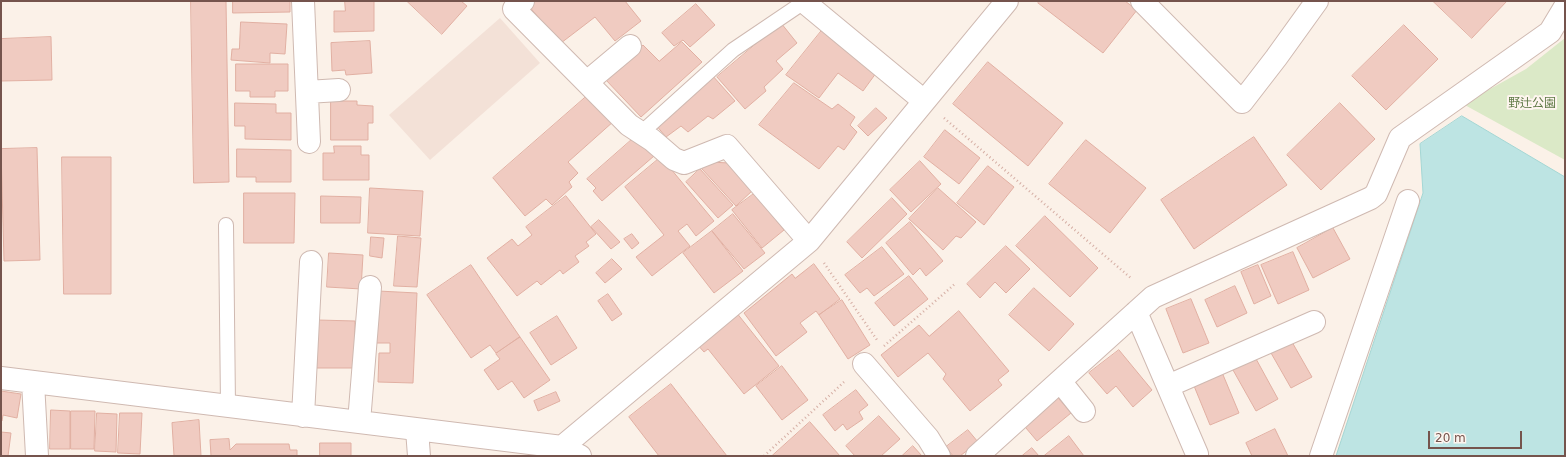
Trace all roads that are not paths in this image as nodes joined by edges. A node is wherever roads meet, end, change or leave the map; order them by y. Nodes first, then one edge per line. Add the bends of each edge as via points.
1 (303, 1) edge
2 (523, 1) edge
3 (804, 1) edge
4 (1007, 1) edge
5 (1142, 1) edge
6 (1317, 1) edge
7 (1565, 7) edge
8 (630, 46) dead end
9 (587, 82) junction
10 (339, 90) dead end
11 (307, 92) junction
12 (924, 101) junction
13 (642, 133) junction
14 (309, 142) dead end
15 (1408, 201) dead end
16 (226, 225) dead end
17 (809, 241) junction
18 (311, 262) dead end
19 (370, 287) dead end
20 (1136, 312) junction
21 (1314, 322) dead end
22 (864, 364) road end
23 (1, 378) edge
24 (1060, 381) junction
25 (33, 382) junction
26 (1168, 386) junction
27 (228, 406) junction
28 (1084, 411) dead end
29 (303, 416) junction
30 (359, 422) junction
31 (417, 430) junction
32 (571, 452) edge
33 (1197, 454) dead end
34 (37, 456) edge
35 (419, 456) edge
36 (939, 456) edge
37 (977, 456) edge
38 (1321, 456) edge

1 - 11 street
2 - 9 street via 514,9
3 - 12 street
3 - 13 lane via 733,50
4 - 12 street
5 - 6 street via 1242,102
7 - 20 street via 1550,32 1400,138 1376,194 1371,198 1153,297
8 - 9 street
9 - 13 street via 630,126
10 - 11 street
11 - 14 street
12 - 17 street
13 - 17 street via 674,159 684,163 727,146
15 - 38 street
16 - 27 lane
17 - 32 street
18 - 29 street
19 - 30 street
20 - 24 street
20 - 26 street
21 - 26 street
22 - 36 street via 928,438
23 - 25 street
24 - 28 street
24 - 37 street
25 - 27 street
25 - 34 street
26 - 33 street
27 - 29 street
29 - 30 street
30 - 31 street
31 - 32 street
31 - 35 street

